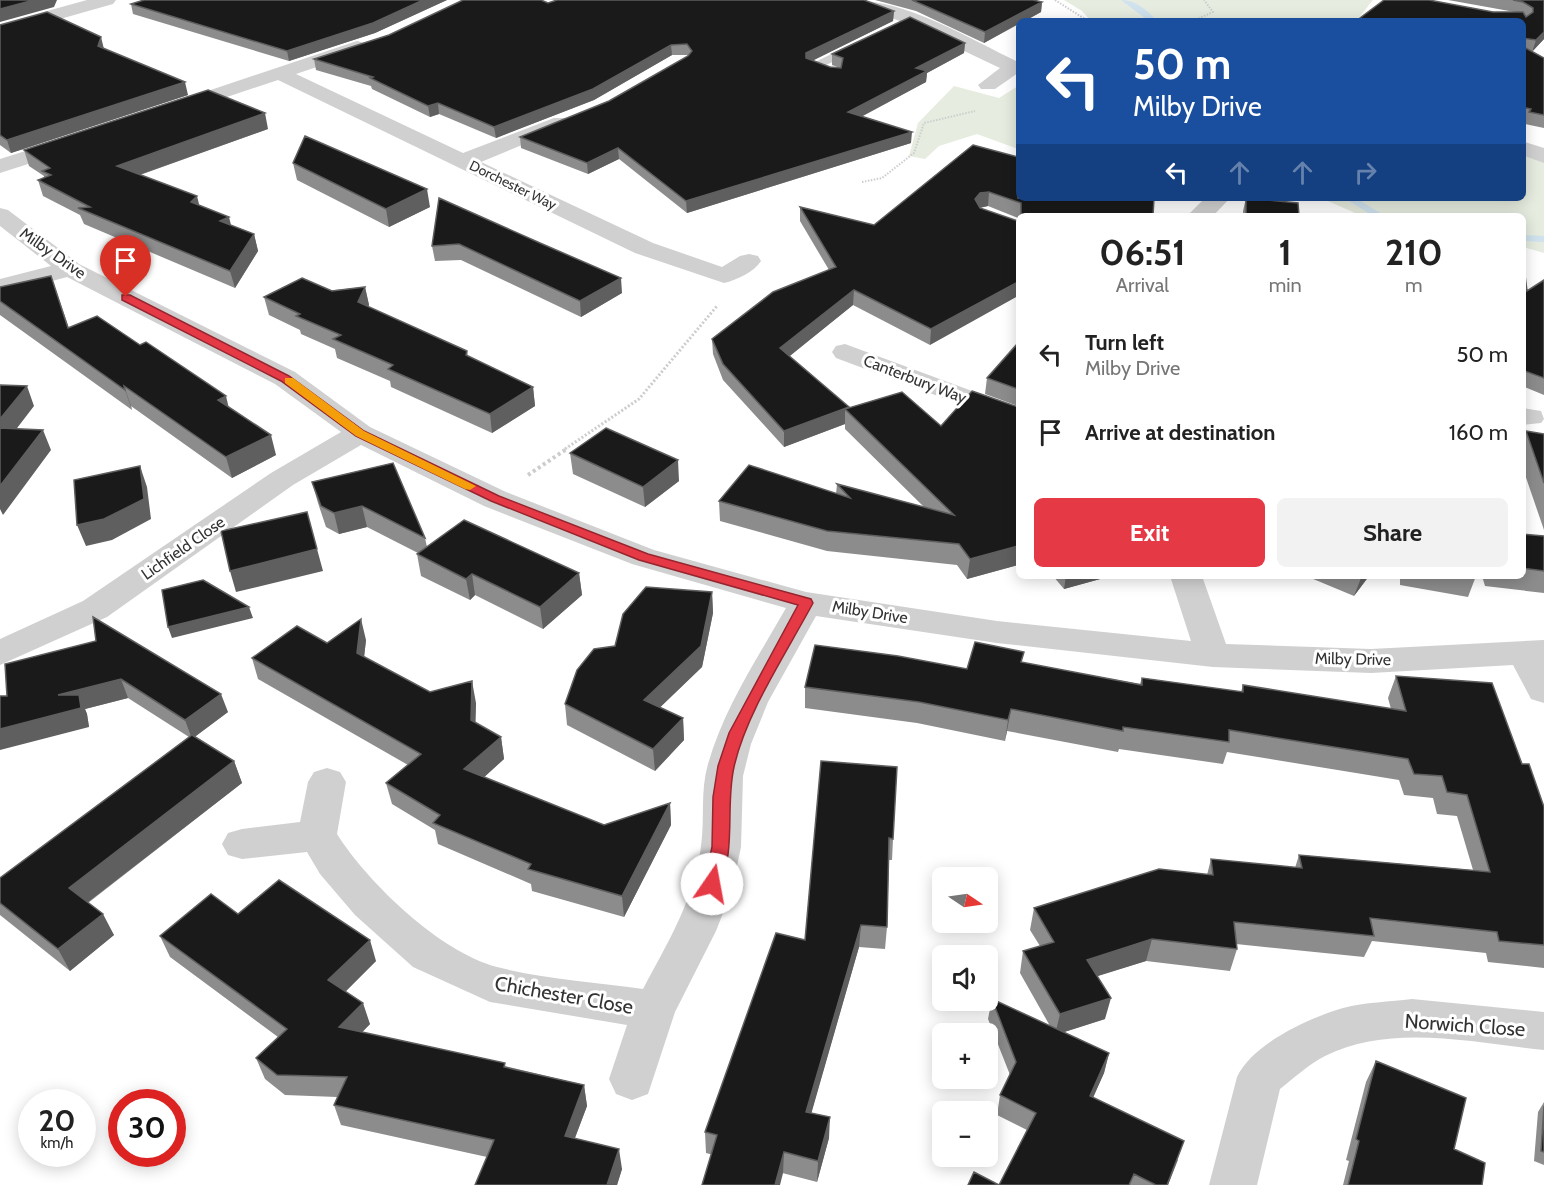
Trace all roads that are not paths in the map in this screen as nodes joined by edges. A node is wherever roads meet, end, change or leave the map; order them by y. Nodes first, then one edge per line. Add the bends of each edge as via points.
1 (108, 0) edge
2 (860, 0) edge
3 (911, 19) junction
4 (0, 30) edge
5 (889, 30) edge
6 (868, 40) edge
7 (373, 42) edge
8 (836, 73) edge
9 (280, 74) junction
10 (988, 84) dead end
11 (157, 114) edge
12 (581, 114) edge
13 (90, 136) edge
14 (1526, 149) edge
15 (1544, 156) edge
16 (463, 161) junction
17 (0, 166) edge
18 (1216, 201) edge
19 (1202, 213) edge
20 (0, 215) edge
21 (749, 261) dead end
22 (70, 269) junction
23 (0, 287) edge
24 (845, 352) dead end
25 (1016, 417) edge
26 (360, 433) junction
27 (1187, 579) edge
28 (806, 603) junction
29 (0, 653) edge
30 (1534, 653) edge
31 (1213, 655) junction
32 (1544, 690) edge
33 (327, 782) dead end
34 (317, 836) junction
35 (242, 844) dead end
36 (654, 1010) junction
37 (1544, 1031) edge
38 (632, 1079) dead end
39 (1233, 1185) edge

1 - 4 street
2 - 3 street
3 - 5 lane
3 - 10 street via 1014,67
6 - 8 lane via 814,66
7 - 9 street
9 - 11 street
9 - 16 street, Dorchester Way
12 - 16 street
13 - 17 street
14 - 15 street
16 - 21 street, Dorchester Way via 644,248 724,276
18 - 19 street
20 - 22 street, Milby Drive
22 - 23 street
22 - 26 street, Milby Drive via 285,378
24 - 25 street, Canterbury Way
26 - 28 street, Milby Drive via 495,499 643,557
26 - 29 street, Lichfield Close via 282,479 95,609
27 - 31 street
28 - 31 street, Milby Drive via 997,632
28 - 36 street, Chichester Close via 736,733 722,787 721,847 708,902
30 - 31 street, Milby Drive via 1371,661
30 - 32 street
33 - 34 street
34 - 35 street
34 - 36 street, Chichester Close via 334,863 369,903 428,954 490,984
36 - 38 street, Chichester Close
37 - 39 street, Norwich Close via 1412,1018 1345,1026 1307,1043 1260,1077

